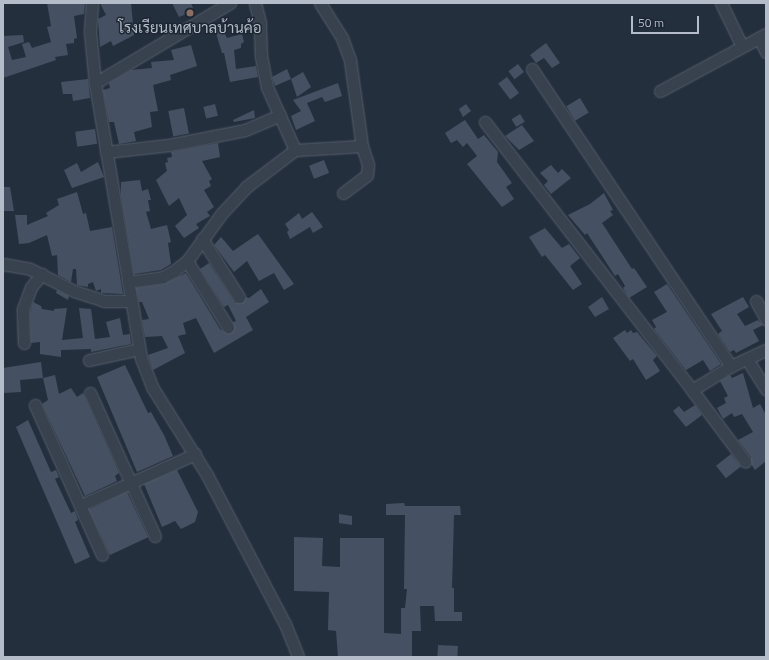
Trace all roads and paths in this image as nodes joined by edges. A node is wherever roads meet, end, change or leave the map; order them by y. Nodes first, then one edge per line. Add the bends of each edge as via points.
1 (92, 3) edge
2 (230, 3) edge
3 (255, 3) edge
4 (320, 3) edge
5 (721, 3) edge
6 (762, 36) edge
7 (742, 46) junction
8 (766, 52) edge
9 (532, 69) dead end
10 (95, 83) junction
11 (660, 91) dead end
12 (280, 115) junction
13 (485, 122) dead end
14 (362, 146) junction
15 (295, 150) junction
16 (106, 152) junction
17 (344, 193) dead end
18 (202, 240) junction
19 (187, 261) junction
20 (3, 264) edge
21 (42, 274) junction
22 (128, 282) junction
23 (239, 297) dead end
24 (131, 301) junction
25 (756, 301) dead end
26 (766, 318) edge
27 (228, 327) dead end
28 (24, 343) dead end
29 (139, 349) junction
30 (766, 350) edge
31 (747, 359) junction
32 (89, 360) dead end
33 (731, 366) junction
34 (692, 390) junction
35 (766, 390) edge
36 (90, 393) dead end
37 (34, 405) dead end
38 (195, 454) junction
39 (745, 461) dead end
40 (130, 483) junction
41 (81, 505) junction
42 (155, 536) dead end
43 (102, 555) dead end
44 (298, 657) edge

1 - 10 street via 90,32
2 - 10 street
3 - 12 street via 260,23 261,57 267,86
4 - 14 street via 342,38 350,60
5 - 7 street
6 - 7 street
6 - 8 street
7 - 11 street
9 - 33 street
10 - 16 street
12 - 15 street
12 - 16 street via 246,130 169,145
13 - 34 street
14 - 15 street
14 - 17 street via 368,165 367,175
15 - 18 street via 246,187
16 - 22 street
18 - 19 street
18 - 23 street
19 - 22 street via 163,277
19 - 27 street
20 - 21 street
21 - 24 street via 74,291 104,301
21 - 28 street via 31,287 22,309
22 - 24 street
24 - 29 street
25 - 26 street
29 - 32 street
29 - 38 street via 152,386
30 - 31 street
31 - 33 street
31 - 35 street
33 - 34 street
34 - 39 street
36 - 40 street
37 - 41 street
38 - 40 street
38 - 44 street via 285,624
40 - 41 street
40 - 42 street
41 - 43 street

